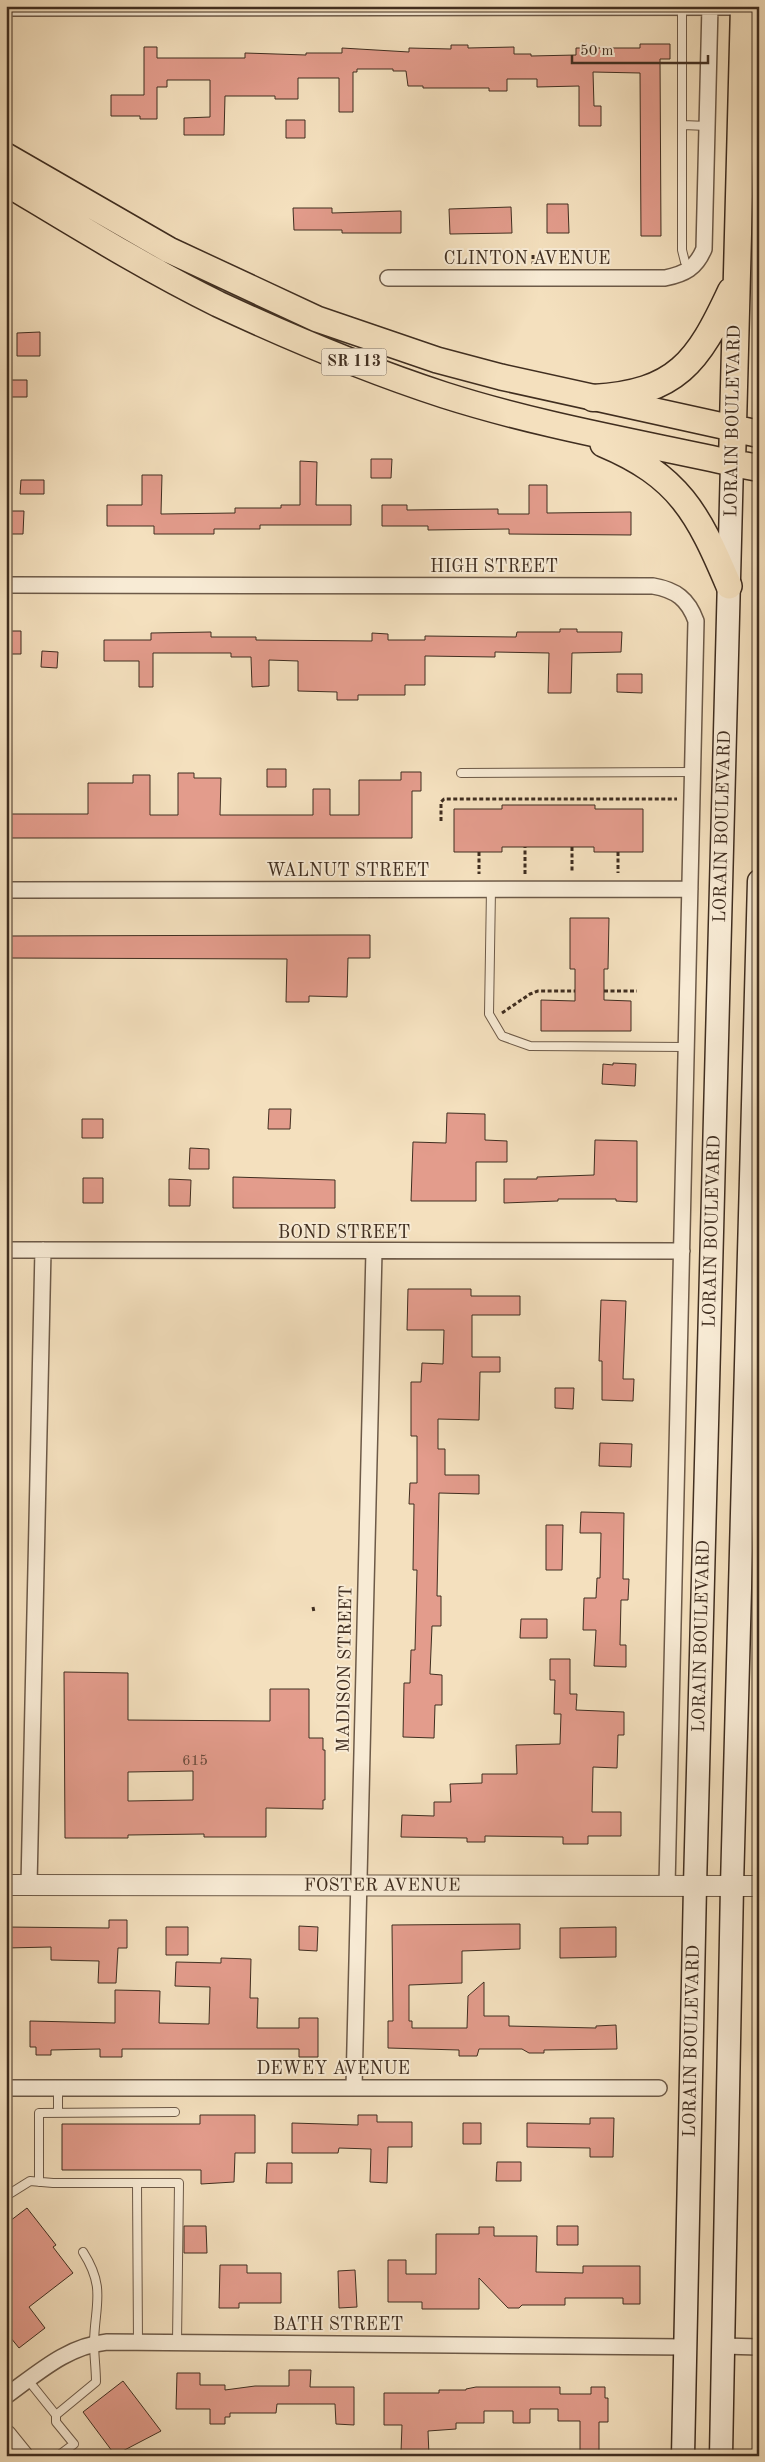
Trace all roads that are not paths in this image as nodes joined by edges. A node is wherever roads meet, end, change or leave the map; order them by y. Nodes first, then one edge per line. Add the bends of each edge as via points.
1 (756, 6) edge
2 (667, 7) edge
3 (682, 7) edge
4 (710, 7) edge
5 (744, 7) edge
6 (6, 8) edge
7 (683, 125) junction
8 (707, 126) junction
9 (6, 156) edge
10 (6, 183) edge
11 (690, 270) junction
12 (388, 278) dead end
13 (736, 281) junction
14 (594, 398) junction
15 (554, 424) junction
16 (732, 428) junction
17 (759, 434) edge
18 (732, 462) junction
19 (759, 468) edge
20 (6, 586) edge
21 (729, 586) junction
22 (693, 772) junction
23 (462, 774) dead end
24 (759, 880) edge
25 (491, 889) junction
26 (690, 889) junction
27 (6, 890) edge
28 (687, 1047) junction
29 (6, 1250) edge
30 (43, 1250) junction
31 (374, 1252) junction
32 (682, 1252) junction
33 (6, 1885) edge
34 (30, 1885) junction
35 (358, 1886) junction
36 (667, 1886) junction
37 (695, 1886) junction
38 (732, 1886) junction
39 (759, 1886) edge
40 (354, 2087) junction
41 (6, 2088) edge
42 (58, 2088) junction
43 (659, 2088) dead end
44 (175, 2112) dead end
45 (58, 2113) junction
46 (39, 2182) junction
47 (137, 2182) junction
48 (6, 2196) edge
49 (83, 2252) dead end
50 (138, 2342) junction
51 (94, 2343) junction
52 (177, 2343) junction
53 (723, 2346) junction
54 (685, 2347) junction
55 (759, 2347) edge
56 (28, 2380) junction
57 (6, 2396) edge
58 (56, 2415) junction
59 (6, 2435) edge
60 (23, 2456) edge
61 (58, 2456) edge
62 (683, 2456) edge
63 (721, 2456) edge

1 - 5 street
2 - 3 street
2 - 6 street
3 - 4 street
3 - 7 lane
4 - 5 street
4 - 8 street
5 - 13 highway, LORAIN BOULEVARD
7 - 8 lane
7 - 11 lane via 682,250
8 - 11 street via 704,249
9 - 14 main road, SR 113 via 169,250 317,319 437,360
10 - 15 main road, SR 113 via 109,245 217,303 294,338 445,395
11 - 12 street, CLINTON AVENUE via 665,278
13 - 14 highway via 703,346 682,370 648,389 625,396
13 - 16 highway, LORAIN BOULEVARD
14 - 16 main road, SR 113
15 - 18 main road, SR 113
15 - 21 main road via 647,466 675,489 698,518
16 - 17 highway, SR 113
16 - 18 highway, LORAIN BOULEVARD
18 - 19 highway
18 - 21 main road, LORAIN BOULEVARD
20 - 22 street, HIGH STREET via 668,588 691,607 696,621
21 - 37 main road, LORAIN BOULEVARD
22 - 23 lane
22 - 26 street, HIGH STREET
24 - 38 main road, LORAIN BOULEVARD
25 - 26 street, WALNUT STREET
25 - 27 street, WALNUT STREET
25 - 28 lane via 489,1014 502,1036 530,1046
26 - 28 street, LORAIN BOULEVARD
28 - 32 street, LORAIN BOULEVARD
29 - 30 street, BOND STREET
30 - 31 street, BOND STREET
30 - 34 street
31 - 32 street, BOND STREET
31 - 35 street, MADISON STREET
32 - 36 street, LORAIN BOULEVARD
33 - 34 street, FOSTER AVENUE
34 - 35 street, FOSTER AVENUE
35 - 36 street, FOSTER AVENUE
35 - 40 street, MADISON STREET
36 - 37 street, FOSTER AVENUE
37 - 38 street, FOSTER AVENUE
37 - 54 main road, LORAIN BOULEVARD
38 - 39 street, FOSTER AVENUE
38 - 53 main road, LORAIN BOULEVARD
40 - 42 street, DEWEY AVENUE
40 - 43 street, DEWEY AVENUE
41 - 42 street, DEWEY AVENUE
42 - 45 lane
44 - 45 lane
45 - 46 lane via 39,2113
46 - 47 lane
46 - 48 lane via 30,2181
47 - 50 lane
47 - 52 lane via 180,2183
49 - 51 lane via 98,2283
50 - 51 street, BATH STREET
50 - 52 street, BATH STREET
51 - 56 street, BATH STREET via 69,2351
51 - 58 lane via 96,2382
52 - 54 street, BATH STREET
53 - 55 street
53 - 63 main road, LORAIN BOULEVARD
54 - 62 main road, LORAIN BOULEVARD
56 - 57 street, BATH STREET
56 - 58 lane
58 - 61 lane via 56,2422 74,2444
59 - 60 street

